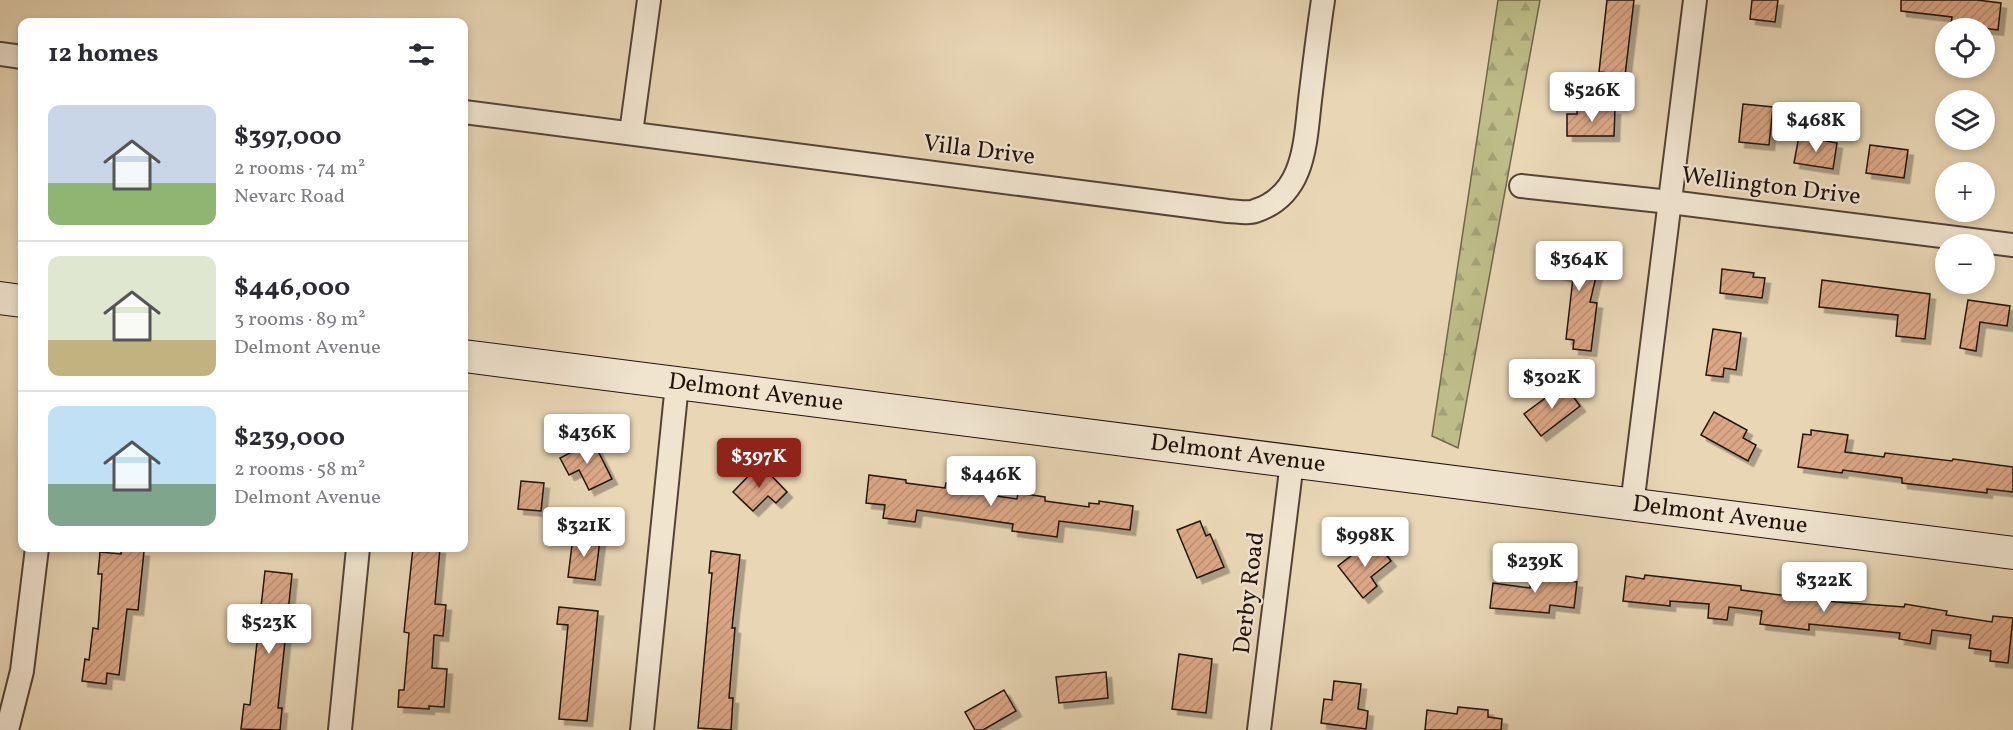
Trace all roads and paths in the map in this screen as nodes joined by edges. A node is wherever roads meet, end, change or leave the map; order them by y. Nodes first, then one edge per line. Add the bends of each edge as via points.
1 (649, 0) edge
2 (1323, 0) edge
3 (1695, 0) edge
4 (0, 54) edge
5 (18, 56) edge
6 (468, 113) edge
7 (631, 133) junction
8 (1521, 186) dead end
9 (1670, 202) junction
10 (2013, 245) edge
11 (0, 298) edge
12 (18, 300) edge
13 (468, 357) edge
14 (677, 384) junction
15 (1292, 462) junction
16 (1632, 505) junction
17 (37, 552) edge
18 (358, 552) edge
19 (2013, 553) edge
20 (7, 730) edge
21 (340, 730) edge
22 (642, 730) edge
23 (1259, 730) edge

1 - 7 street
2 - 7 street, Villa Drive via 1298,174 1285,192 1254,212
3 - 9 street
4 - 5 street
6 - 7 street, Villa Drive
8 - 9 street, Wellington Drive
9 - 10 street, Wellington Drive
9 - 16 street
11 - 12 street
13 - 14 street, Delmont Avenue
14 - 15 street, Delmont Avenue
14 - 22 street
15 - 16 street, Delmont Avenue
15 - 23 street, Derby Road
16 - 19 street, Delmont Avenue
17 - 20 street via 22,671
18 - 21 street

